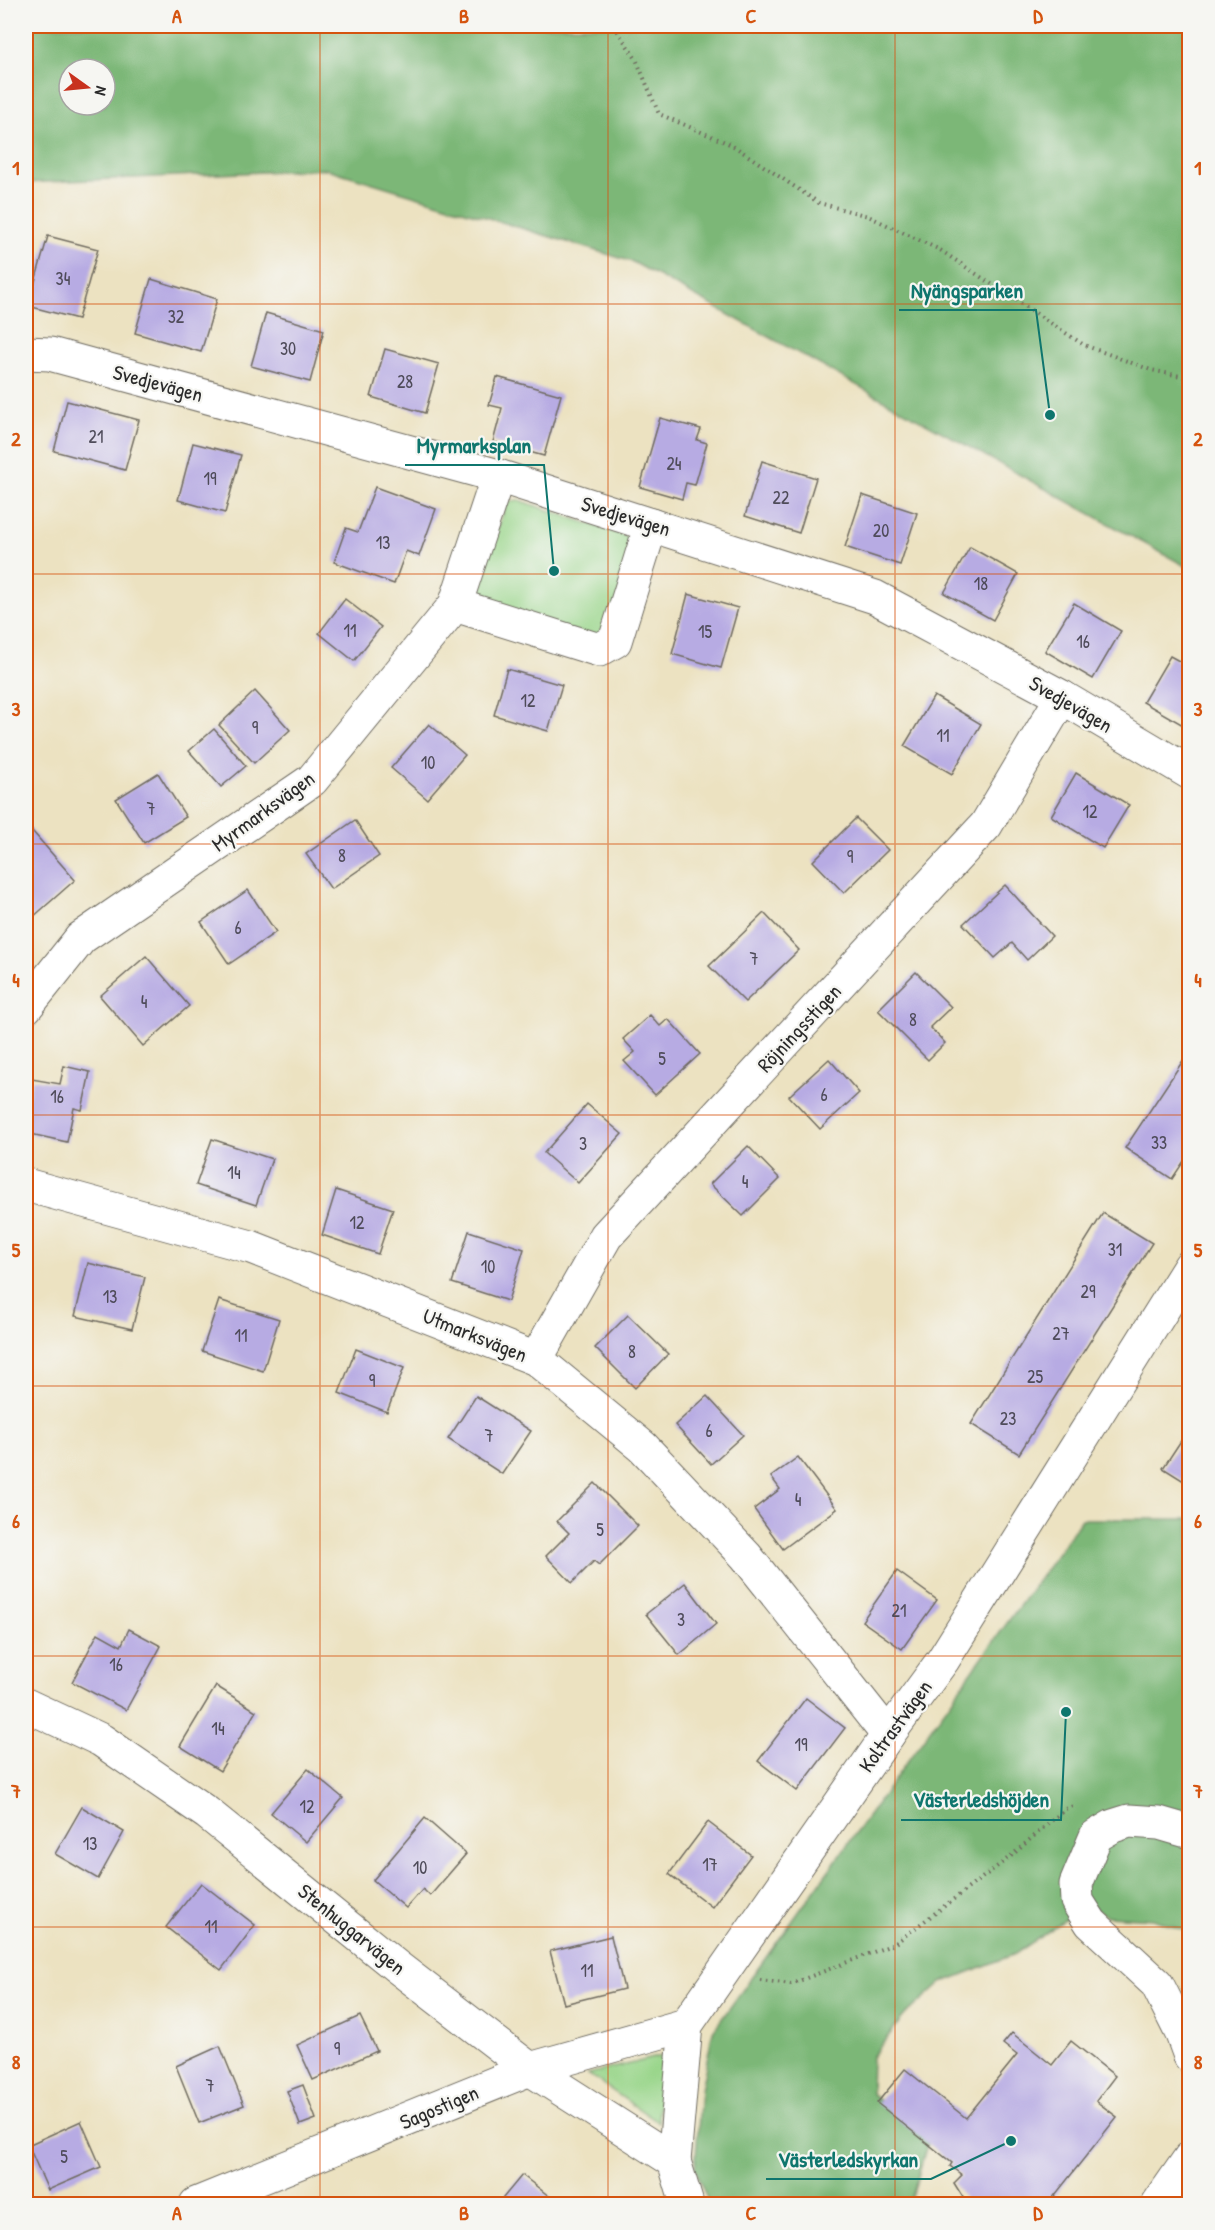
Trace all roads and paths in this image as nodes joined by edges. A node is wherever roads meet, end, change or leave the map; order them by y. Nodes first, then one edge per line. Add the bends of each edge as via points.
1 (614, 26) edge
2 (26, 353) edge
3 (1190, 378) edge
4 (498, 476) junction
5 (651, 525) junction
6 (455, 606) junction
7 (1062, 697) junction
8 (1190, 773) edge
9 (26, 1007) edge
10 (26, 1185) edge
11 (1190, 1266) edge
12 (536, 1359) junction
13 (26, 1705) edge
14 (888, 1735) junction
15 (1084, 1802) dead end
16 (1190, 1832) edge
17 (721, 1976) junction
18 (686, 2025) junction
19 (1190, 2056) edge
20 (530, 2069) junction
21 (1190, 2158) edge
22 (674, 2161) junction
23 (196, 2205) edge
24 (687, 2205) edge
25 (1158, 2205) edge

1 - 3 path via 636,59 659,114 732,145 819,203 868,216 940,250 1084,345 1151,370
2 - 4 street, Svedjevägen via 50,354
4 - 5 street, Svedjevägen
4 - 6 street, Myrmarksvägen
5 - 6 street via 615,641 599,650
5 - 7 street, Svedjevägen via 875,597
6 - 9 street, Myrmarksvägen via 312,780 81,938
7 - 8 street, Svedjevägen
7 - 12 street, Röjningsstigen via 986,825 606,1236
10 - 12 street, Utmarksvägen via 251,1247
11 - 14 street, Koltrastvägen via 943,1660
12 - 14 street, Utmarksvägen via 643,1447 746,1557
13 - 20 street, Stenhuggarvägen via 101,1740 207,1813
14 - 17 street, Koltrastvägen
15 - 17 path via 1065,1809 1011,1856 894,1944 791,1984
16 - 19 street via 1159,1823 1129,1821 1113,1826 1096,1836 1076,1884 1077,1901 1092,1923 1157,1984
17 - 18 street, Koltrastvägen
18 - 20 street, Sagostigen
18 - 22 street
20 - 22 street, Stenhuggarvägen
20 - 23 street, Sagostigen
21 - 25 street
22 - 24 street

